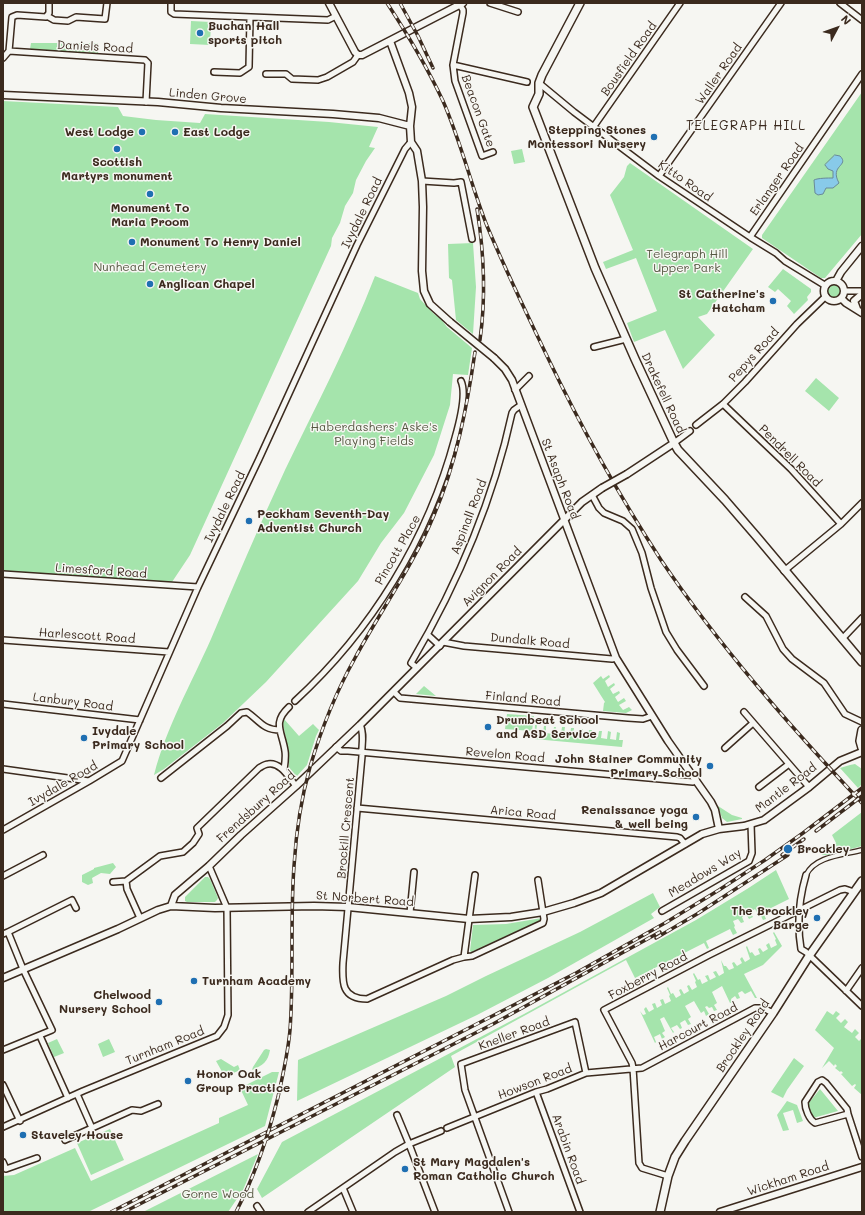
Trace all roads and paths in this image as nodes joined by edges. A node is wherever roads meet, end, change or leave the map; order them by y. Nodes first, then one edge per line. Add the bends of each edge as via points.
1 (49, 3) edge
2 (107, 3) edge
3 (171, 3) edge
4 (329, 3) edge
5 (490, 3) edge
6 (580, 3) edge
7 (680, 3) edge
8 (781, 3) edge
9 (840, 3) edge
10 (459, 4) edge
11 (500, 4) edge
12 (518, 12) dead end
13 (47, 16) junction
14 (336, 16) junction
15 (250, 17) junction
16 (862, 20) edge
17 (390, 41) junction
18 (9, 51) junction
19 (358, 55) junction
20 (3, 58) edge
21 (453, 65) junction
22 (214, 72) dead end
23 (266, 74) dead end
24 (862, 74) edge
25 (527, 82) dead end
26 (539, 83) junction
27 (3, 94) edge
28 (146, 102) junction
29 (410, 126) junction
30 (594, 126) junction
31 (411, 142) junction
32 (493, 152) dead end
33 (659, 176) junction
34 (422, 181) junction
35 (750, 237) junction
36 (472, 239) dead end
37 (862, 246) edge
38 (836, 281) junction
39 (826, 286) junction
40 (844, 291) junction
41 (862, 292) edge
42 (826, 296) junction
43 (841, 298) junction
44 (860, 311) edge
45 (626, 339) junction
46 (594, 347) dead end
47 (529, 376) dead end
48 (460, 381) dead end
49 (515, 390) junction
50 (723, 404) junction
51 (521, 405) junction
52 (696, 426) dead end
53 (690, 431) dead end
54 (674, 443) junction
55 (592, 494) junction
56 (862, 503) edge
57 (564, 520) junction
58 (841, 524) junction
59 (784, 571) junction
60 (3, 574) edge
61 (198, 588) junction
62 (745, 597) dead end
63 (862, 618) edge
64 (428, 636) junction
65 (842, 639) junction
66 (3, 640) edge
67 (442, 644) junction
68 (169, 652) junction
69 (616, 658) junction
70 (862, 662) edge
71 (417, 668) junction
72 (704, 686) dead end
73 (394, 692) junction
74 (295, 701) dead end
75 (3, 704) edge
76 (289, 707) dead end
77 (744, 712) dead end
78 (652, 716) junction
79 (140, 720) junction
80 (862, 722) edge
81 (754, 723) junction
82 (360, 725) junction
83 (280, 730) junction
84 (862, 730) edge
85 (336, 747) junction
86 (725, 748) dead end
87 (862, 748) edge
88 (362, 752) junction
89 (862, 752) edge
90 (789, 764) junction
91 (3, 769) edge
92 (284, 770) junction
93 (161, 778) dead end
94 (696, 779) junction
95 (89, 781) junction
96 (296, 786) junction
97 (809, 787) junction
98 (760, 788) dead end
99 (357, 808) junction
100 (751, 824) junction
101 (719, 829) junction
102 (3, 830) edge
103 (685, 844) junction
104 (862, 850) edge
105 (43, 855) dead end
106 (209, 866) junction
107 (414, 872) dead end
108 (475, 875) dead end
109 (806, 875) joint
110 (3, 876) edge
111 (538, 880) dead end
112 (126, 881) junction
113 (862, 881) edge
114 (112, 882) dead end
115 (854, 892) junction
116 (171, 906) junction
117 (348, 907) junction
118 (76, 908) dead end
119 (227, 908) junction
120 (800, 910) junction
121 (662, 911) dead end
122 (543, 912) junction
123 (410, 913) junction
124 (140, 918) junction
125 (469, 919) junction
126 (5, 933) edge
127 (809, 956) junction
128 (464, 957) junction
129 (862, 968) edge
130 (23, 969) junction
131 (3, 978) edge
132 (846, 991) junction
133 (862, 1006) edge
134 (773, 1013) junction
135 (40, 1036) junction
136 (3, 1050) edge
137 (633, 1068) junction
138 (586, 1072) junction
139 (3, 1085) edge
140 (536, 1092) junction
141 (77, 1094) junction
142 (68, 1098) junction
143 (158, 1104) dead end
144 (848, 1114) junction
145 (396, 1115) dead end
146 (474, 1117) junction
147 (20, 1121) junction
148 (3, 1127) edge
149 (92, 1128) junction
150 (446, 1128) dead end
151 (440, 1131) dead end
152 (65, 1140) dead end
153 (409, 1144) junction
154 (862, 1157) edge
155 (37, 1158) dead end
156 (3, 1162) edge
157 (862, 1167) edge
158 (668, 1176) junction
159 (343, 1188) junction
160 (258, 1206) dead end
161 (261, 1212) edge
162 (308, 1212) edge
163 (353, 1212) edge
164 (435, 1212) edge
165 (509, 1212) edge
166 (580, 1212) edge
167 (660, 1212) edge
168 (720, 1212) edge

1 - 13 street
2 - 13 street via 105,19 76,17 68,22
3 - 15 street via 171,12 174,14
4 - 14 street
5 - 11 street
6 - 26 main road, Drakefell Road
7 - 30 street, Bousfield Road
8 - 33 street, Waller Road
9 - 16 street
10 - 17 street
10 - 21 street via 463,13
11 - 12 street
13 - 18 street via 13,16
14 - 15 street via 328,20
14 - 19 street
15 - 22 street via 249,67 240,73
17 - 19 street
17 - 29 street, St Asaph Road via 409,93 412,107
18 - 20 street
18 - 28 street, Daniels Road via 145,60 148,63
19 - 23 street via 353,62 327,79 292,79 286,74
21 - 25 street
21 - 32 street, Beacon Gate via 455,81 482,156
24 - 35 street, Erlanger Road
26 - 30 street, Kitto Road
26 - 45 main road, Drakefell Road via 539,94 534,110 595,268
27 - 28 street, Linden Grove
28 - 29 street, Linden Grove via 379,118
29 - 31 street, St Asaph Road
30 - 33 street, Kitto Road
31 - 34 street, St Asaph Road via 417,151
31 - 61 street, Ivydale Road via 405,149 357,245
33 - 35 street, Kitto Road
34 - 36 street via 460,182
34 - 49 street, St Asaph Road, bridge via 424,291 430,304 508,372
35 - 39 street, Kitto Road
37 - 38 street
38 - 39 street
38 - 40 street
39 - 42 street
40 - 41 street
40 - 43 street
41 - 44 street via 854,301
42 - 43 street via 832,301
42 - 50 street, Pepys Road
43 - 44 street
45 - 46 street
45 - 54 main road, Drakefell Road
47 - 49 street
48 - 74 street, Pincott Place via 463,388 461,410 449,461 415,544 400,572 360,630 343,652
49 - 51 street, St Asaph Road
50 - 52 street, Pepys Road
50 - 58 street, Pendrell Road via 791,469
51 - 57 street, St Asaph Road
51 - 64 street, Aspinall Road via 512,413 499,465 479,525
53 - 54 street
54 - 55 street, Avignon Road, bridge
54 - 59 main road, Drakefell Road
55 - 57 street, Avignon Road
55 - 72 street via 604,513 623,521 632,529 666,632
56 - 58 street
57 - 67 street, Avignon Road
57 - 69 street, St Asaph Road
58 - 59 street
59 - 65 main road, Drakefell Road
60 - 61 street, Limesford Road
61 - 68 street, Ivydale Road
62 - 80 street via 766,616 787,654 824,683 845,714
63 - 65 street
64 - 67 street
64 - 71 street, Aspinall Road via 412,663
65 - 70 main road, Drakefell Road
66 - 68 street, Harlescott Road
67 - 69 street, Dundalk Road
67 - 71 street, Avignon Road
68 - 79 street, Ivydale Road
69 - 78 street, St Asaph Road
71 - 73 street, Avignon Road
73 - 78 street, Finland Road via 400,698 628,718 643,719
73 - 82 street, Avignon Road
75 - 79 street, Lanbury Road
76 - 83 street via 280,717
77 - 81 street
78 - 94 street, St Asaph Road
79 - 95 street, Ivydale Road via 122,761
81 - 86 street
81 - 90 street
82 - 85 street, Frendsbury Road
82 - 88 street via 363,731
83 - 92 street via 286,759
83 - 93 street via 265,728 247,712 241,713
84 - 87 main road
85 - 88 street, Revelon Road via 341,751
85 - 96 street, Frendsbury Road
88 - 94 street, Revelon Road via 693,782
88 - 99 street, Brockill Crescent
89 - 97 street, Mantle Road via 840,761
90 - 97 street
90 - 98 street
91 - 95 street
92 - 96 street
92 - 112 street via 268,764 259,768 197,828 196,839 182,852 160,856
94 - 101 street, St Asaph Road via 715,810
95 - 102 street, Ivydale Road
96 - 106 street, Frendsbury Road
97 - 100 street, Mantle Road via 764,820
99 - 103 street, Arica Road via 676,837
99 - 117 street, Brockill Crescent
100 - 101 street, Mantle Road
100 - 121 street, Meadows Way via 752,852 749,861
101 - 103 street, St Norbert Road via 702,834
103 - 122 street, St Norbert Road via 601,893
104 - 109 street via 823,860 815,864
105 - 110 street
106 - 116 street, Frendsbury Road via 175,895
106 - 119 street, Turnham Road
107 - 123 street
108 - 125 street
109 - 120 street
111 - 122 street
112 - 114 street
112 - 124 street via 127,890
113 - 115 main road, Brockley Road
115 - 120 street, Foxberry Road via 840,890
115 - 127 main road, Brockley Road
116 - 119 street, St Norbert Road
116 - 124 street, St Norbert Road
117 - 119 street, St Norbert Road
117 - 123 street, St Norbert Road
117 - 128 street, Brockill Crescent via 342,979 346,991 355,998 373,998
118 - 126 street via 72,900
119 - 141 street, Turnham Road via 228,1015 224,1027 217,1036
120 - 127 street via 801,946
120 - 137 street, Foxberry Road via 604,1010
122 - 125 street, St Norbert Road
122 - 128 street, Brockill Crescent via 544,919 540,925 472,956
123 - 125 street, St Norbert Road
124 - 130 street, St Norbert Road
125 - 128 street
126 - 130 street
127 - 132 street
127 - 134 main road, Brockley Road
129 - 132 street
130 - 131 street, St Norbert Road
130 - 135 street via 52,1030
132 - 133 street
134 - 137 street, Harcourt Road via 763,1008 755,1008 642,1068
134 - 158 main road, Brockley Road via 692,1129 675,1157
135 - 136 street
135 - 142 street
137 - 138 street, Howson Road
137 - 158 street, Foxberry Road via 639,1163 642,1168
138 - 140 street, Howson Road
138 - 146 street, Kneller Road via 576,1022 461,1064 465,1090
139 - 147 street
140 - 146 street, Howson Road
140 - 166 street, Arabin Road
141 - 142 street, Turnham Road
141 - 149 street
142 - 147 street, Turnham Road
143 - 149 street via 141,1110 132,1110
144 - 144 street via 815,1123 811,1120 805,1102 822,1080 844,1104
144 - 154 street
145 - 153 street
146 - 150 street, Howson Road
146 - 165 street
147 - 148 street, Turnham Road
149 - 152 street
151 - 153 street
153 - 159 street
153 - 164 street
155 - 156 street via 6,1169
157 - 168 street, Wickham Road
158 - 167 main road, Brockley Road
159 - 162 street
159 - 163 street
160 - 161 street

